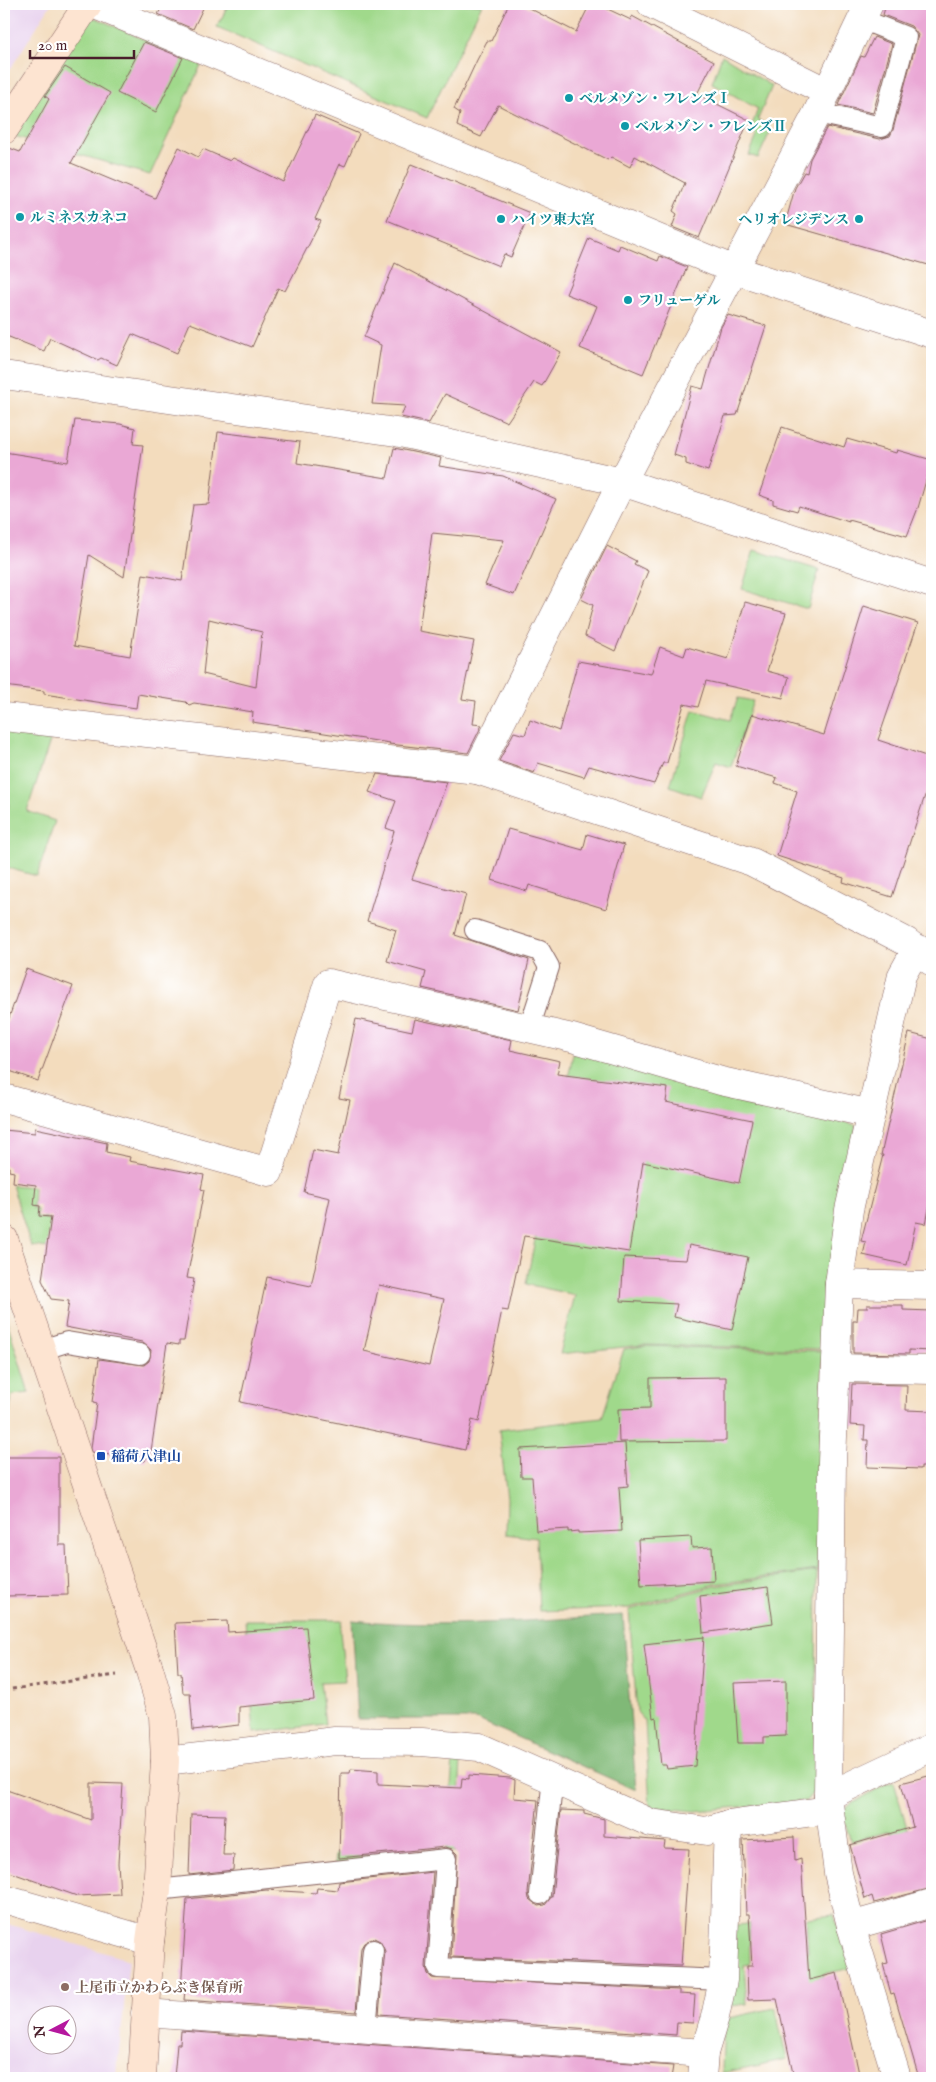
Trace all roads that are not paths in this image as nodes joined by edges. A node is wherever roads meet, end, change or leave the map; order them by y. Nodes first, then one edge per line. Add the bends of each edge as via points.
1 (88, 4) edge
2 (92, 4) edge
3 (651, 4) edge
4 (865, 11) edge
5 (822, 103) junction
6 (4, 130) edge
7 (732, 269) junction
8 (932, 334) edge
9 (4, 376) edge
10 (622, 482) junction
11 (932, 584) edge
12 (4, 717) edge
13 (477, 770) junction
14 (475, 930) dead end
15 (924, 955) edge
16 (529, 1029) junction
17 (4, 1098) edge
18 (871, 1114) junction
19 (4, 1239) edge
20 (839, 1284) junction
21 (932, 1286) edge
22 (41, 1350) junction
23 (140, 1354) dead end
24 (836, 1368) junction
25 (932, 1370) edge
26 (932, 1747) edge
27 (165, 1761) junction
28 (554, 1778) junction
29 (828, 1803) junction
30 (728, 1824) junction
31 (157, 1890) junction
32 (540, 1894) dead end
33 (4, 1899) edge
34 (932, 1903) edge
35 (851, 1926) junction
36 (150, 1941) junction
37 (372, 1950) dead end
38 (723, 1980) junction
39 (145, 2013) junction
40 (366, 2028) junction
41 (703, 2065) edge
42 (142, 2078) edge
43 (897, 2078) edge

1 - 6 street
2 - 7 street
3 - 5 street
4 - 5 street
4 - 5 lane via 906,37 882,127
5 - 7 street
7 - 8 street
7 - 10 street
9 - 10 street via 396,432
10 - 11 street
10 - 13 street
12 - 13 street
13 - 15 street via 752,862
14 - 16 lane via 540,951 549,967
15 - 18 street via 902,975
16 - 17 street via 328,983 269,1172
16 - 18 street via 721,1080
18 - 20 street via 849,1210
19 - 22 street
20 - 21 street
20 - 24 street
22 - 23 lane via 66,1342
22 - 27 street via 150,1671 163,1716
24 - 25 street
24 - 29 street
26 - 29 street
27 - 28 street via 335,1741 422,1742 479,1747
27 - 31 street
28 - 30 street via 651,1823 707,1831
28 - 32 lane
29 - 30 street
29 - 35 street via 838,1873
30 - 38 street
31 - 36 street
31 - 38 lane via 446,1859 438,1968
33 - 36 street
34 - 35 street
35 - 43 street
36 - 39 street
37 - 40 lane
38 - 41 street
39 - 40 street
39 - 42 street
40 - 41 street

